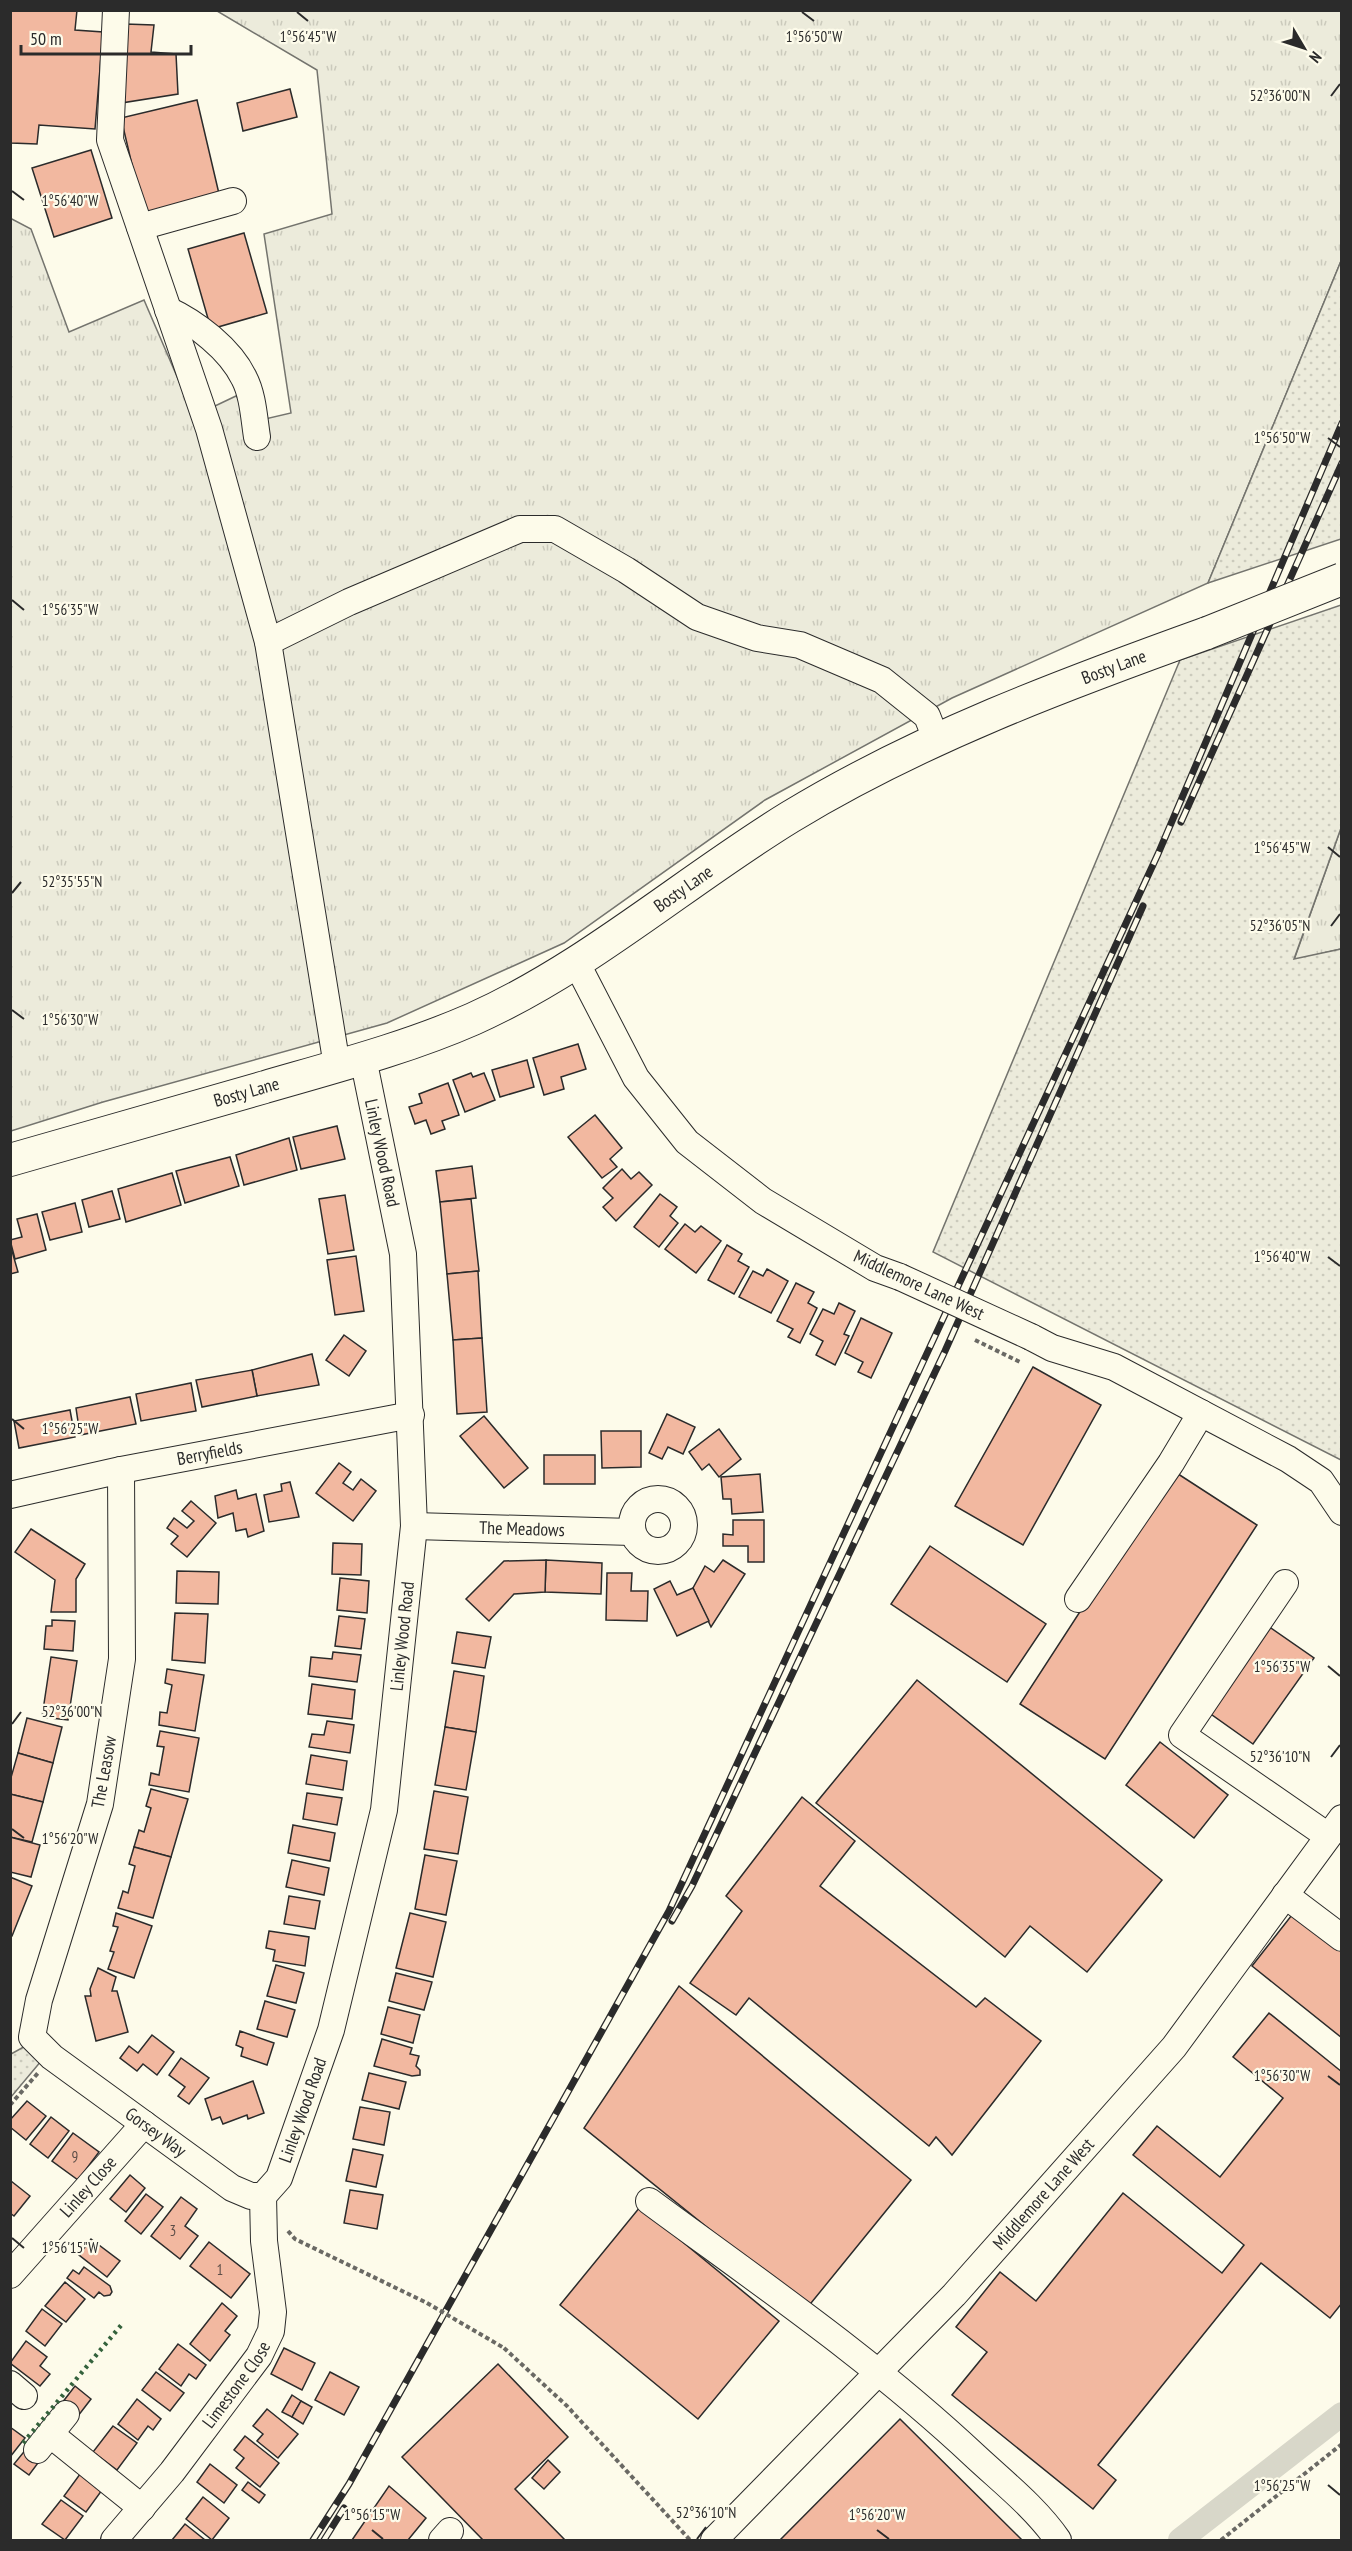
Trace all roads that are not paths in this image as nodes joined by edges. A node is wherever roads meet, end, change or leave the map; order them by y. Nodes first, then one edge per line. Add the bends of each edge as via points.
1 (116, 10) edge
2 (233, 201) dead end
3 (140, 227) junction
4 (168, 310) junction
5 (257, 437) dead end
6 (1341, 579) edge
7 (268, 642) junction
8 (936, 739) junction
9 (576, 962) junction
10 (350, 1062) junction
11 (10, 1160) edge
12 (1201, 1413) junction
13 (411, 1415) junction
14 (121, 1470) junction
15 (10, 1495) edge
16 (1341, 1512) edge
17 (414, 1526) junction
18 (632, 1532) dead end
19 (1285, 1583) dead end
20 (1078, 1599) dead end
21 (1335, 1827) edge
22 (1285, 1895) junction
23 (1341, 1938) edge
24 (52, 2057) joint
25 (144, 2124) junction
26 (263, 2196) junction
27 (649, 2200) dead end
28 (10, 2275) edge
29 (881, 2372) junction
30 (66, 2414) dead end
31 (142, 2508) junction
32 (114, 2541) edge
33 (714, 2541) edge
34 (1058, 2541) edge

1 - 3 street, Linley Wood Road via 110,140
2 - 3 street
3 - 4 street, Linley Wood Road
4 - 5 street via 196,326 240,371 249,389
4 - 7 street, Linley Wood Road via 209,429
6 - 8 main road, Bosty Lane, bridge
7 - 8 street via 349,602 520,529 555,529 697,617 757,638 800,645 882,680 927,716
7 - 10 street, Linley Wood Road
8 - 9 main road, Bosty Lane via 790,817
9 - 10 main road, Bosty Lane via 472,1020
9 - 12 street, Middlemore Lane West, bridge via 636,1078 687,1142 763,1201 875,1268 1052,1348 1114,1367
10 - 11 main road, Bosty Lane
10 - 13 street, Linley Wood Road via 403,1254
12 - 16 street, Middlemore Lane West via 1321,1481
12 - 20 street
13 - 14 street, Berryfields
13 - 17 street, Linley Wood Road
14 - 15 street, Berryfields
14 - 24 street, The Leasow via 122,1659 100,1803 32,2037
17 - 18 street, The Meadows
17 - 26 street, Linley Wood Road via 384,1810 331,2030 279,2178
19 - 21 street via 1182,1735
21 - 22 street, Middlemore Lane West
22 - 23 street
22 - 29 street, Middlemore Lane West via 1174,2047
24 - 25 street, Gorsey Way
25 - 26 street, Gorsey Way via 232,2188
25 - 28 street, Linley Close
26 - 31 street, Limestone Close via 273,2312 271,2331 259,2356
27 - 29 street
29 - 33 street, Middlemore Lane West
29 - 34 street via 1036,2513
30 - 31 street via 43,2442
31 - 32 street, Limestone Close

